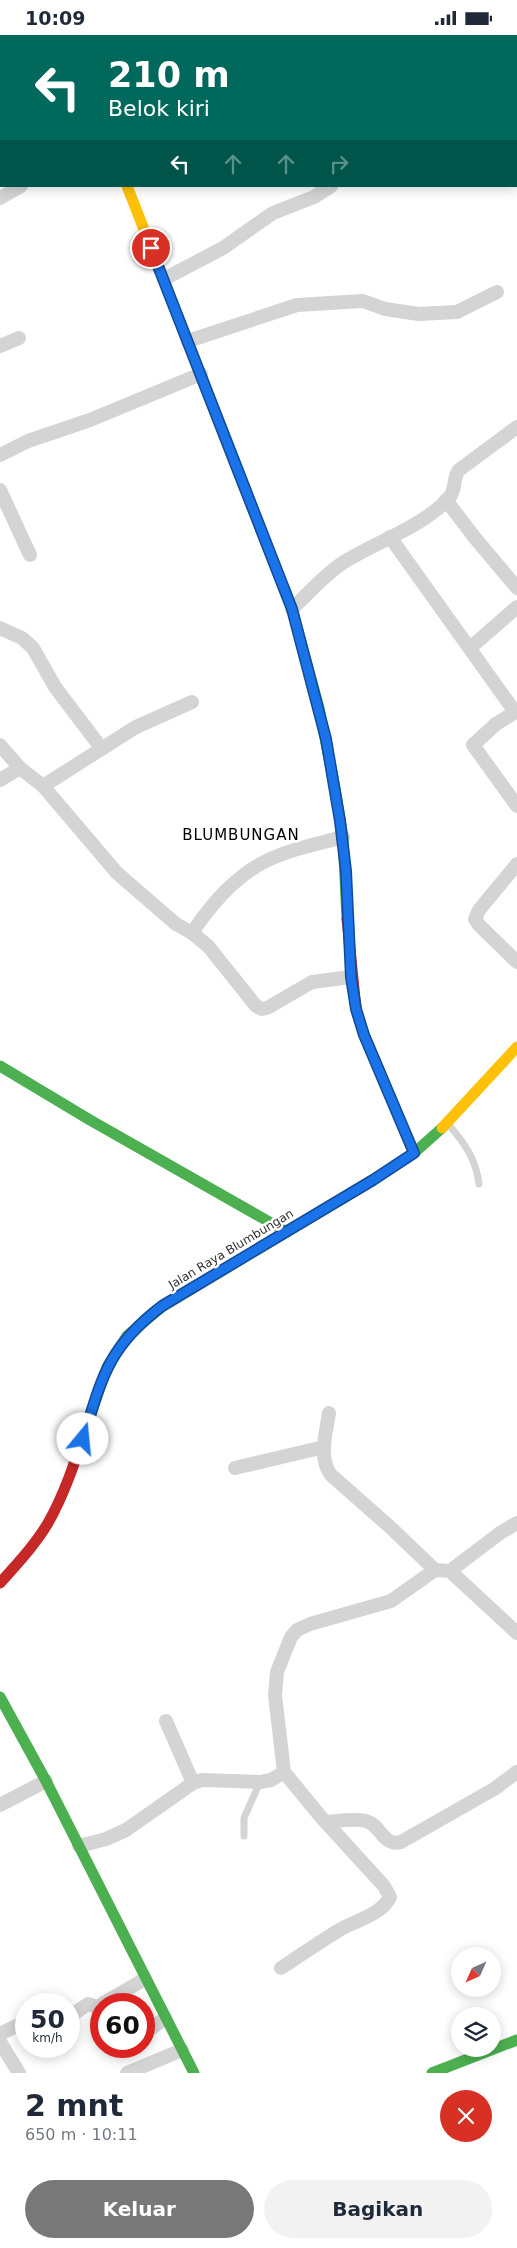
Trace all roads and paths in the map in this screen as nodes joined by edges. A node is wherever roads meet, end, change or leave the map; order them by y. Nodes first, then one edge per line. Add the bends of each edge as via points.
1 (19, 187) edge
2 (127, 187) edge
3 (329, 187) edge
4 (0, 198) edge
5 (164, 279) junction
6 (497, 292) dead end
7 (18, 338) dead end
8 (188, 341) junction
9 (0, 346) edge
10 (201, 375) junction
11 (517, 427) edge
12 (0, 455) edge
13 (0, 490) edge
14 (446, 500) junction
15 (390, 537) junction
16 (30, 555) dead end
17 (517, 588) edge
18 (517, 607) edge
19 (292, 609) junction
20 (0, 628) edge
21 (470, 648) junction
22 (192, 702) dead end
23 (516, 712) edge
24 (0, 745) edge
25 (102, 749) junction
26 (20, 768) junction
27 (0, 780) edge
28 (43, 786) junction
29 (517, 806) edge
30 (343, 837) junction
31 (517, 864) edge
32 (192, 933) junction
33 (517, 961) edge
34 (351, 977) junction
35 (517, 1047) edge
36 (0, 1066) edge
37 (447, 1123) junction
38 (414, 1153) junction
39 (479, 1184) dead end
40 (287, 1232) junction
41 (329, 1413) dead end
42 (324, 1447) junction
43 (235, 1468) dead end
44 (517, 1523) edge
45 (435, 1570) junction
46 (450, 1571) junction
47 (0, 1583) edge
48 (515, 1628) edge
49 (0, 1697) edge
50 (166, 1721) dead end
51 (284, 1772) junction
52 (517, 1772) edge
53 (46, 1781) junction
54 (260, 1782) junction
55 (193, 1783) junction
56 (0, 1805) edge
57 (326, 1822) junction
58 (244, 1836) dead end
59 (79, 1846) junction
60 (281, 1968) dead end
61 (146, 1979) junction
62 (123, 1993) edge
63 (165, 2018) junction
64 (15, 2026) edge
65 (155, 2026) edge
66 (0, 2034) edge
67 (517, 2040) edge
68 (0, 2042) edge
69 (182, 2050) junction
70 (20, 2073) edge
71 (127, 2073) edge
72 (194, 2073) edge
73 (432, 2073) edge

1 - 4 street
2 - 5 street
3 - 5 street via 314,197 273,213 223,248
5 - 8 street
6 - 8 street via 457,312 420,314 385,309 363,301 297,305
7 - 9 street
8 - 10 street
10 - 12 street via 28,441
10 - 19 street
11 - 14 street via 459,470 454,476 454,491
13 - 16 street
14 - 15 street via 412,526
14 - 17 street
15 - 19 street via 342,563
15 - 21 street
18 - 21 street
19 - 30 street via 326,739
20 - 25 street via 22,638 33,648 55,687
21 - 23 street
22 - 25 street via 148,720
23 - 29 street via 496,724 473,745
24 - 26 street
25 - 28 street
26 - 27 street
26 - 28 street
28 - 32 street via 117,873 176,924
30 - 32 street via 279,855 260,866 223,893
30 - 34 street
31 - 33 street via 475,919
32 - 34 street via 208,946 256,1006 262,1009 312,982
34 - 38 street via 364,1035
35 - 37 street, Jalan Raya Blumbungan
36 - 40 street
37 - 38 street, Jalan Raya Blumbungan
37 - 39 lane via 467,1146 477,1167
38 - 40 street, Jalan Raya Blumbungan
40 - 47 street, Jalan Raya Blumbungan via 162,1306 127,1336 107,1367 71,1472 48,1523
41 - 42 street
42 - 43 street
42 - 45 street via 324,1462 332,1475
44 - 46 street
45 - 46 street
45 - 51 street via 391,1601 310,1624 290,1637 277,1672 275,1695
46 - 48 street
49 - 53 street
50 - 55 street
51 - 54 street
51 - 57 street
52 - 57 street via 494,1789 401,1842 388,1841 373,1823 366,1821
53 - 56 street
53 - 59 street
54 - 55 street via 202,1780
54 - 58 lane via 244,1818
55 - 59 street via 126,1830
57 - 60 street via 384,1886 390,1897 379,1910 341,1929
59 - 61 street
61 - 62 street
61 - 63 street
63 - 65 street
63 - 69 street
64 - 66 street
67 - 73 street
68 - 70 street
69 - 71 street
69 - 72 street

